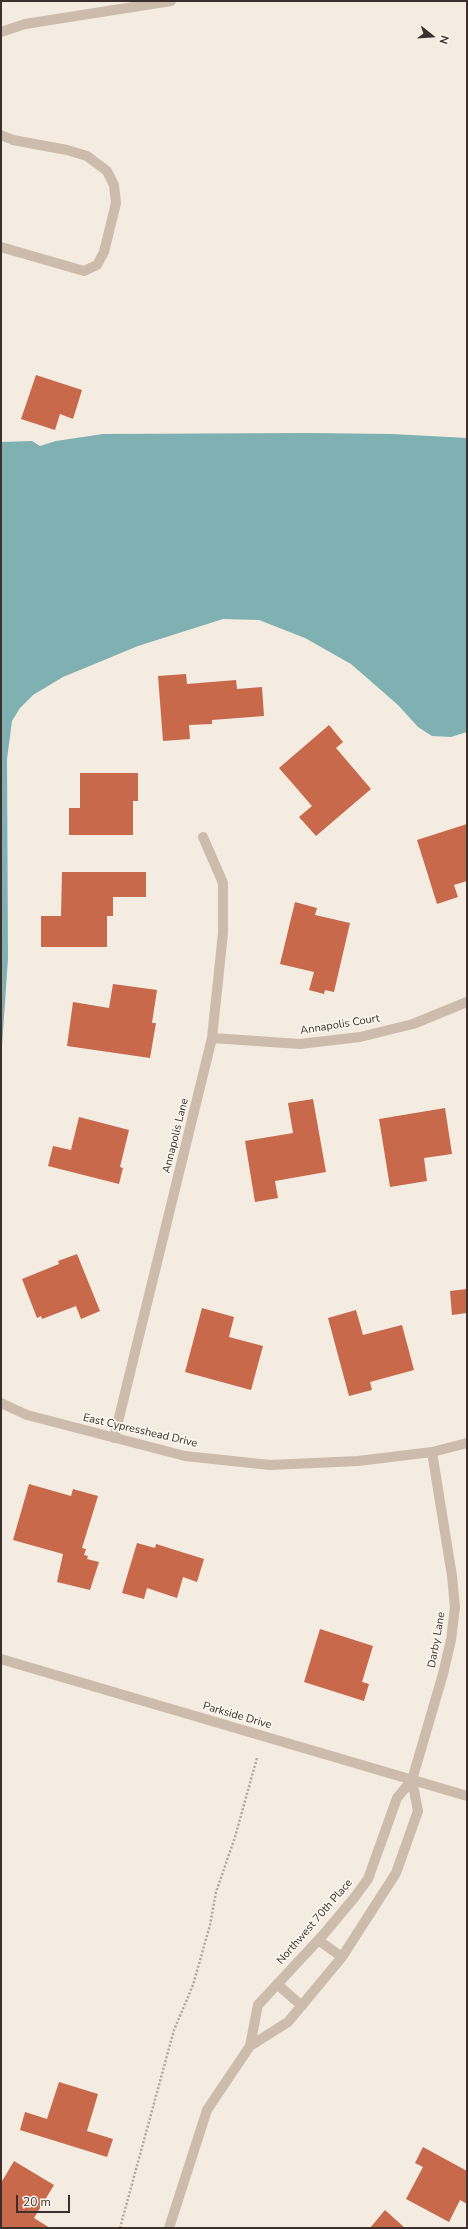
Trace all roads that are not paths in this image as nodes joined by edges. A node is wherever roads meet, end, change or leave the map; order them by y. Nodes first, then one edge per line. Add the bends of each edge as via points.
1 (171, 1) edge
2 (1, 32) edge
3 (1, 135) edge
4 (1, 247) edge
5 (203, 837) dead end
6 (467, 1002) edge
7 (212, 1038) junction
8 (1, 1403) edge
9 (114, 1438) junction
10 (467, 1443) edge
11 (432, 1452) junction
12 (1, 1659) edge
13 (412, 1780) junction
14 (467, 1796) edge
15 (318, 1940) junction
16 (342, 1957) junction
17 (277, 1984) junction
18 (302, 2006) junction
19 (250, 2046) junction
20 (169, 2228) edge

1 - 2 street via 25,24
3 - 4 street via 13,140 87,156 107,171 114,185 116,203 104,252 97,265 84,271
5 - 7 street, Annapolis Lane via 223,883 223,933
6 - 7 street, Annapolis Court via 413,1024 360,1037 300,1044
7 - 9 street, Annapolis Lane
8 - 9 street, East Cypresshead Drive via 27,1415
9 - 11 street, East Cypresshead Drive via 185,1456 270,1465 358,1462
10 - 11 street, East Cypresshead Drive
11 - 13 street, Darby Lane via 452,1576 454,1607 451,1640 443,1674
12 - 13 street, Parkside Drive
13 - 14 street, Parkside Drive
13 - 15 street, Northwest 70th Place via 397,1798 368,1879
13 - 16 street, Northwest 70th Place via 418,1811 396,1873
15 - 16 street
15 - 17 street, Northwest 70th Place
16 - 18 street, Northwest 70th Place
17 - 18 street
17 - 19 street, Northwest 70th Place via 258,2005
18 - 19 street, Northwest 70th Place via 288,2022
19 - 20 street, Northwest 70th Place via 207,2110

